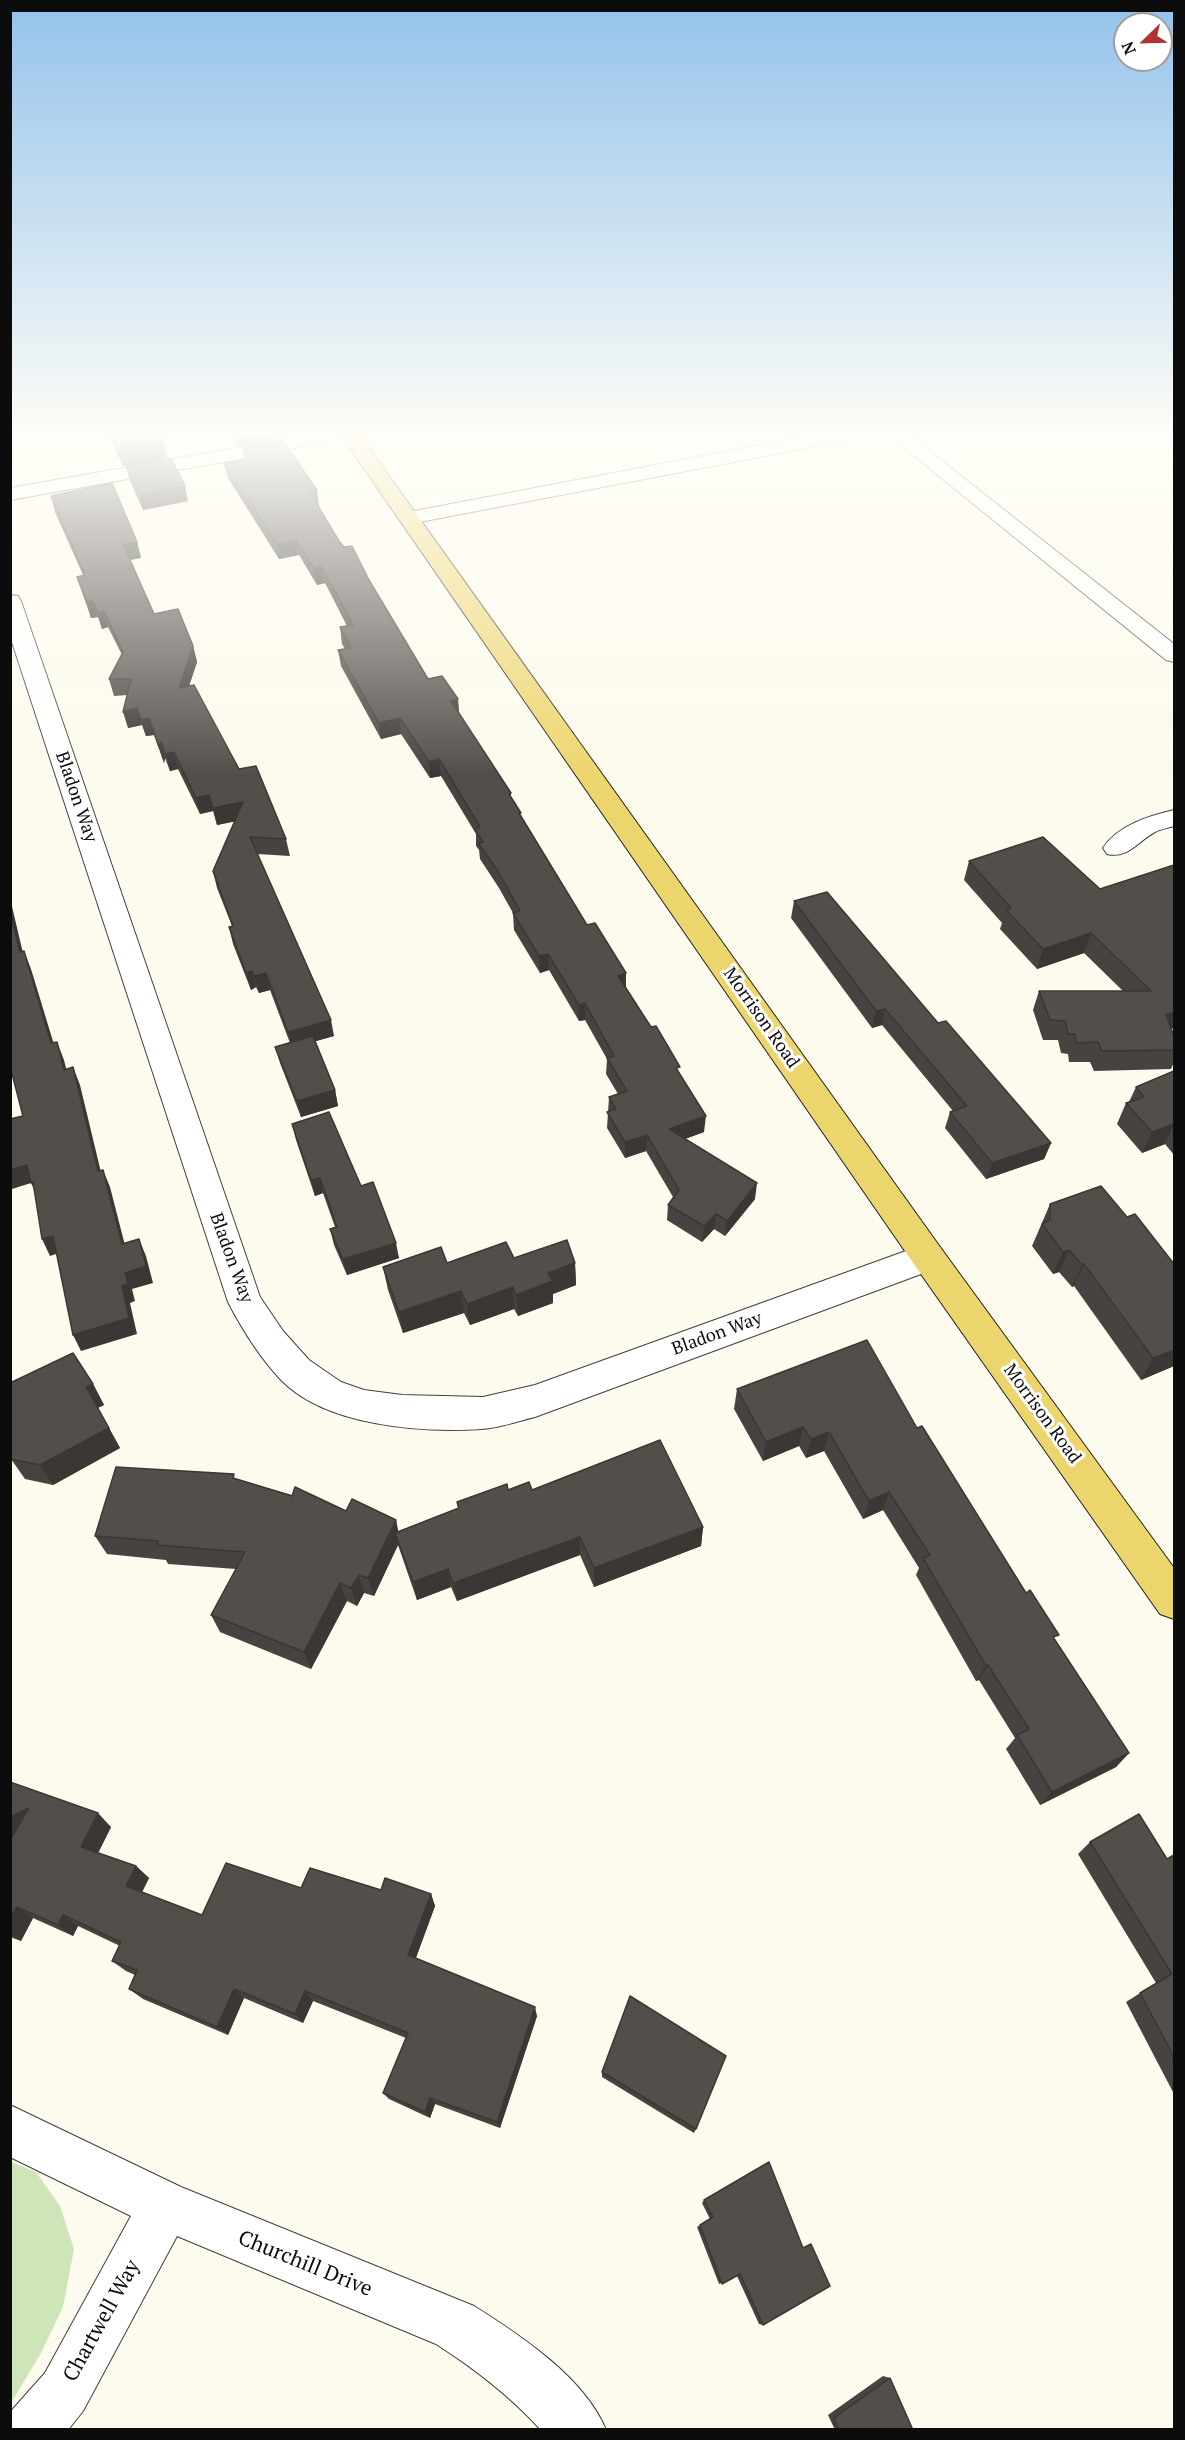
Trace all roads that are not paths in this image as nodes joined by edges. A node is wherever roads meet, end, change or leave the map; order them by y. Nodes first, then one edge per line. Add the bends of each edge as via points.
1 (430, 548) edge
2 (1039, 548) edge
3 (10, 601) edge
4 (1174, 655) edge
5 (20, 661) edge
6 (1174, 818) edge
7 (1116, 848) dead end
8 (928, 1257) junction
9 (1174, 1600) edge
10 (10, 2130) edge
11 (165, 2206) junction
12 (32, 2430) edge
13 (579, 2430) edge

1 - 8 main road, Morrison Road
2 - 4 street
3 - 5 street, Bladon Way
5 - 8 street, Bladon Way via 245,1302 296,1371 328,1393 364,1406 439,1413 483,1413 524,1404
6 - 7 street via 1147,826
8 - 9 main road, Morrison Road
10 - 11 street, Churchill Drive
11 - 12 street, Chartwell Way via 64,2392
11 - 13 street, Churchill Drive via 455,2325 534,2382

